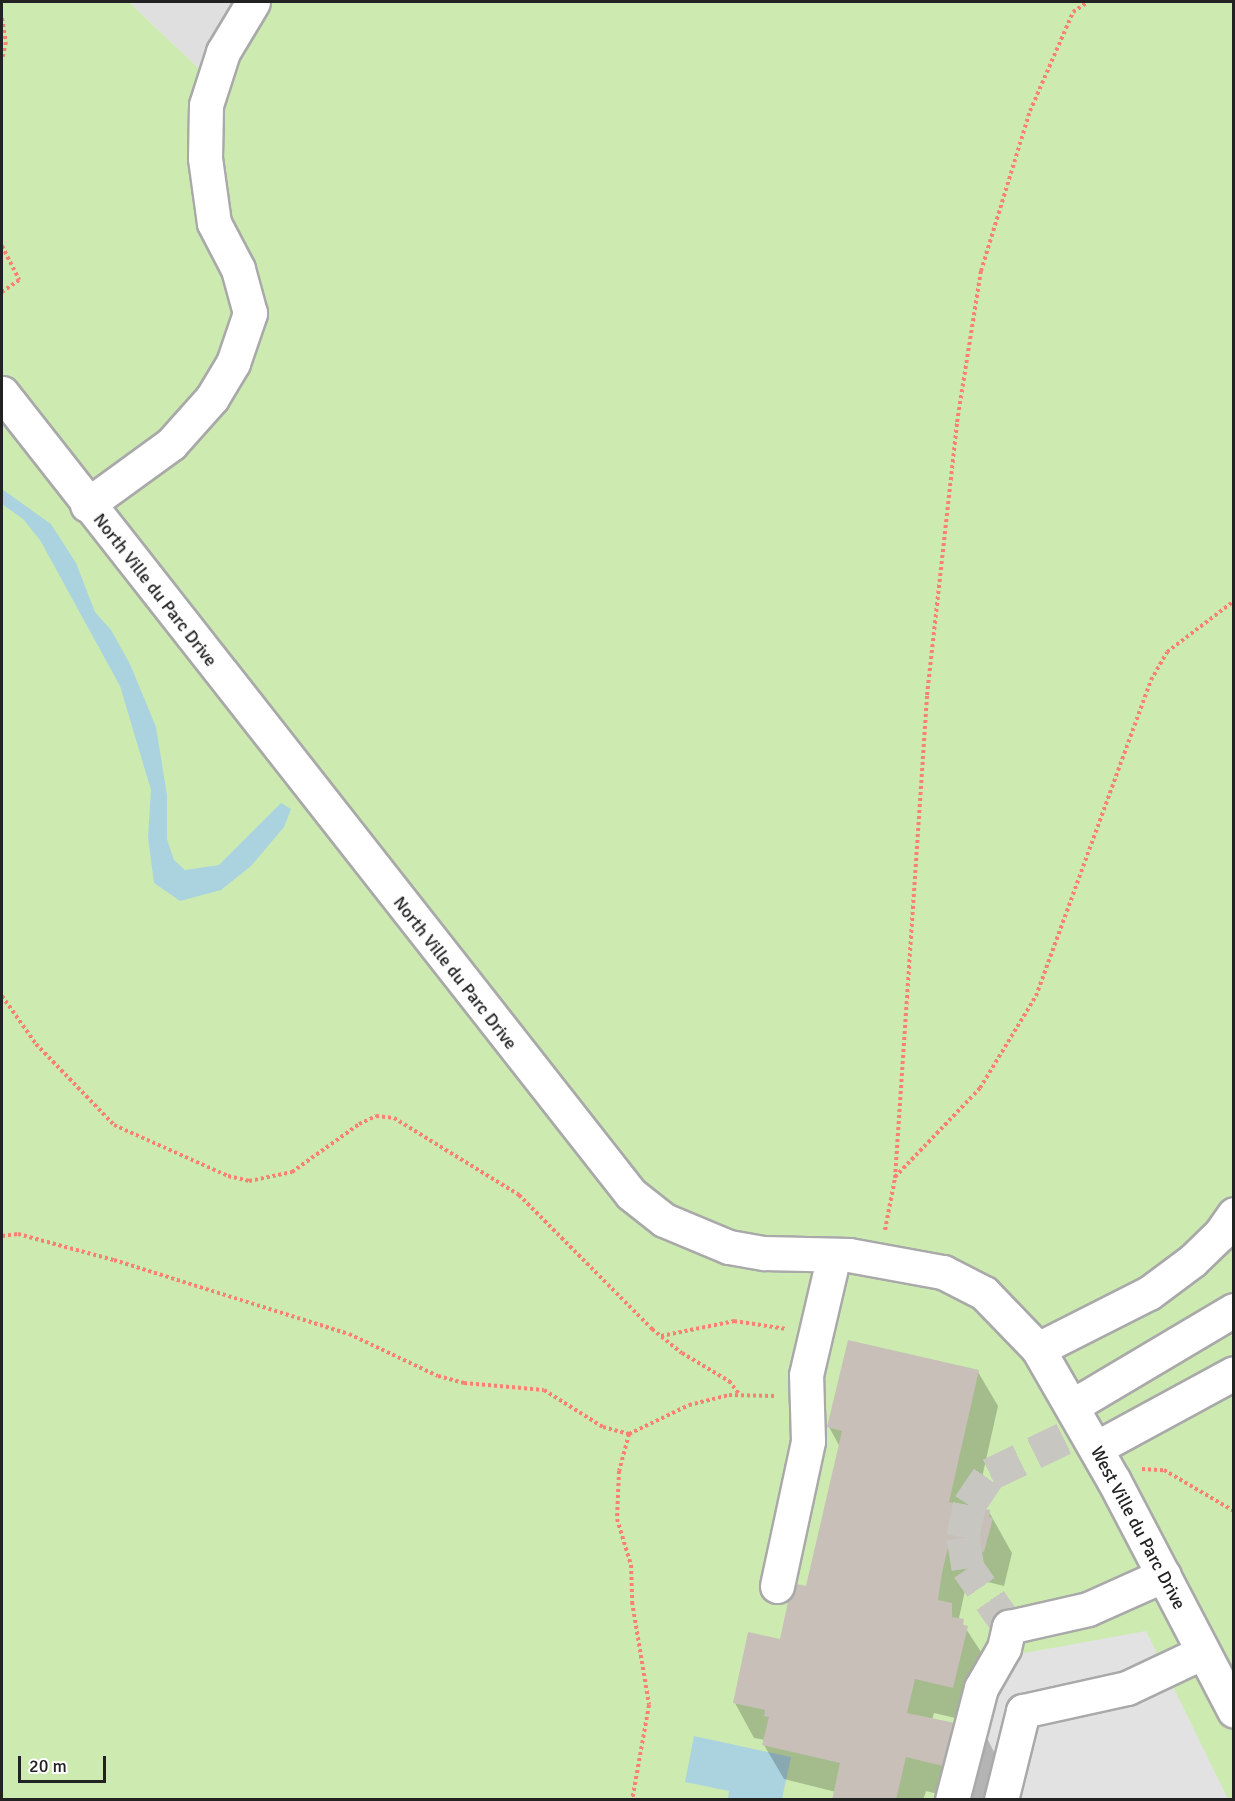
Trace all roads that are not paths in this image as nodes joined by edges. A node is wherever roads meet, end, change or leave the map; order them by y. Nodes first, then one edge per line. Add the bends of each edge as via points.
1 (253, 2) edge
2 (2, 393) edge
3 (87, 505) junction
4 (1233, 1214) edge
5 (834, 1255) junction
6 (1233, 1310) edge
7 (1038, 1349) junction
8 (1233, 1373) edge
9 (1072, 1406) junction
10 (1096, 1448) junction
11 (1164, 1575) junction
12 (777, 1586) dead end
13 (1203, 1652) junction
14 (1233, 1711) edge
15 (952, 1800) edge
16 (1001, 1800) edge

1 - 3 street via 224,52 206,105 205,158 214,222 238,269 250,313 234,363 212,398 171,444
2 - 3 street, North Ville du Parc Drive
3 - 5 street, North Ville du Parc Drive via 631,1194 664,1220 729,1247 764,1253
4 - 7 street via 1220,1234 1192,1261 1149,1293
5 - 7 street, North Ville du Parc Drive via 943,1272 984,1293
5 - 12 street via 806,1375 808,1442
6 - 9 street
7 - 9 street, West Ville du Parc Drive
8 - 10 street
9 - 10 street, West Ville du Parc Drive
10 - 11 street, West Ville du Parc Drive
11 - 13 street, West Ville du Parc Drive
11 - 15 street via 1088,1609 1009,1627 1004,1648 981,1688
13 - 14 street, West Ville du Parc Drive
13 - 16 street via 1127,1688 1023,1711

